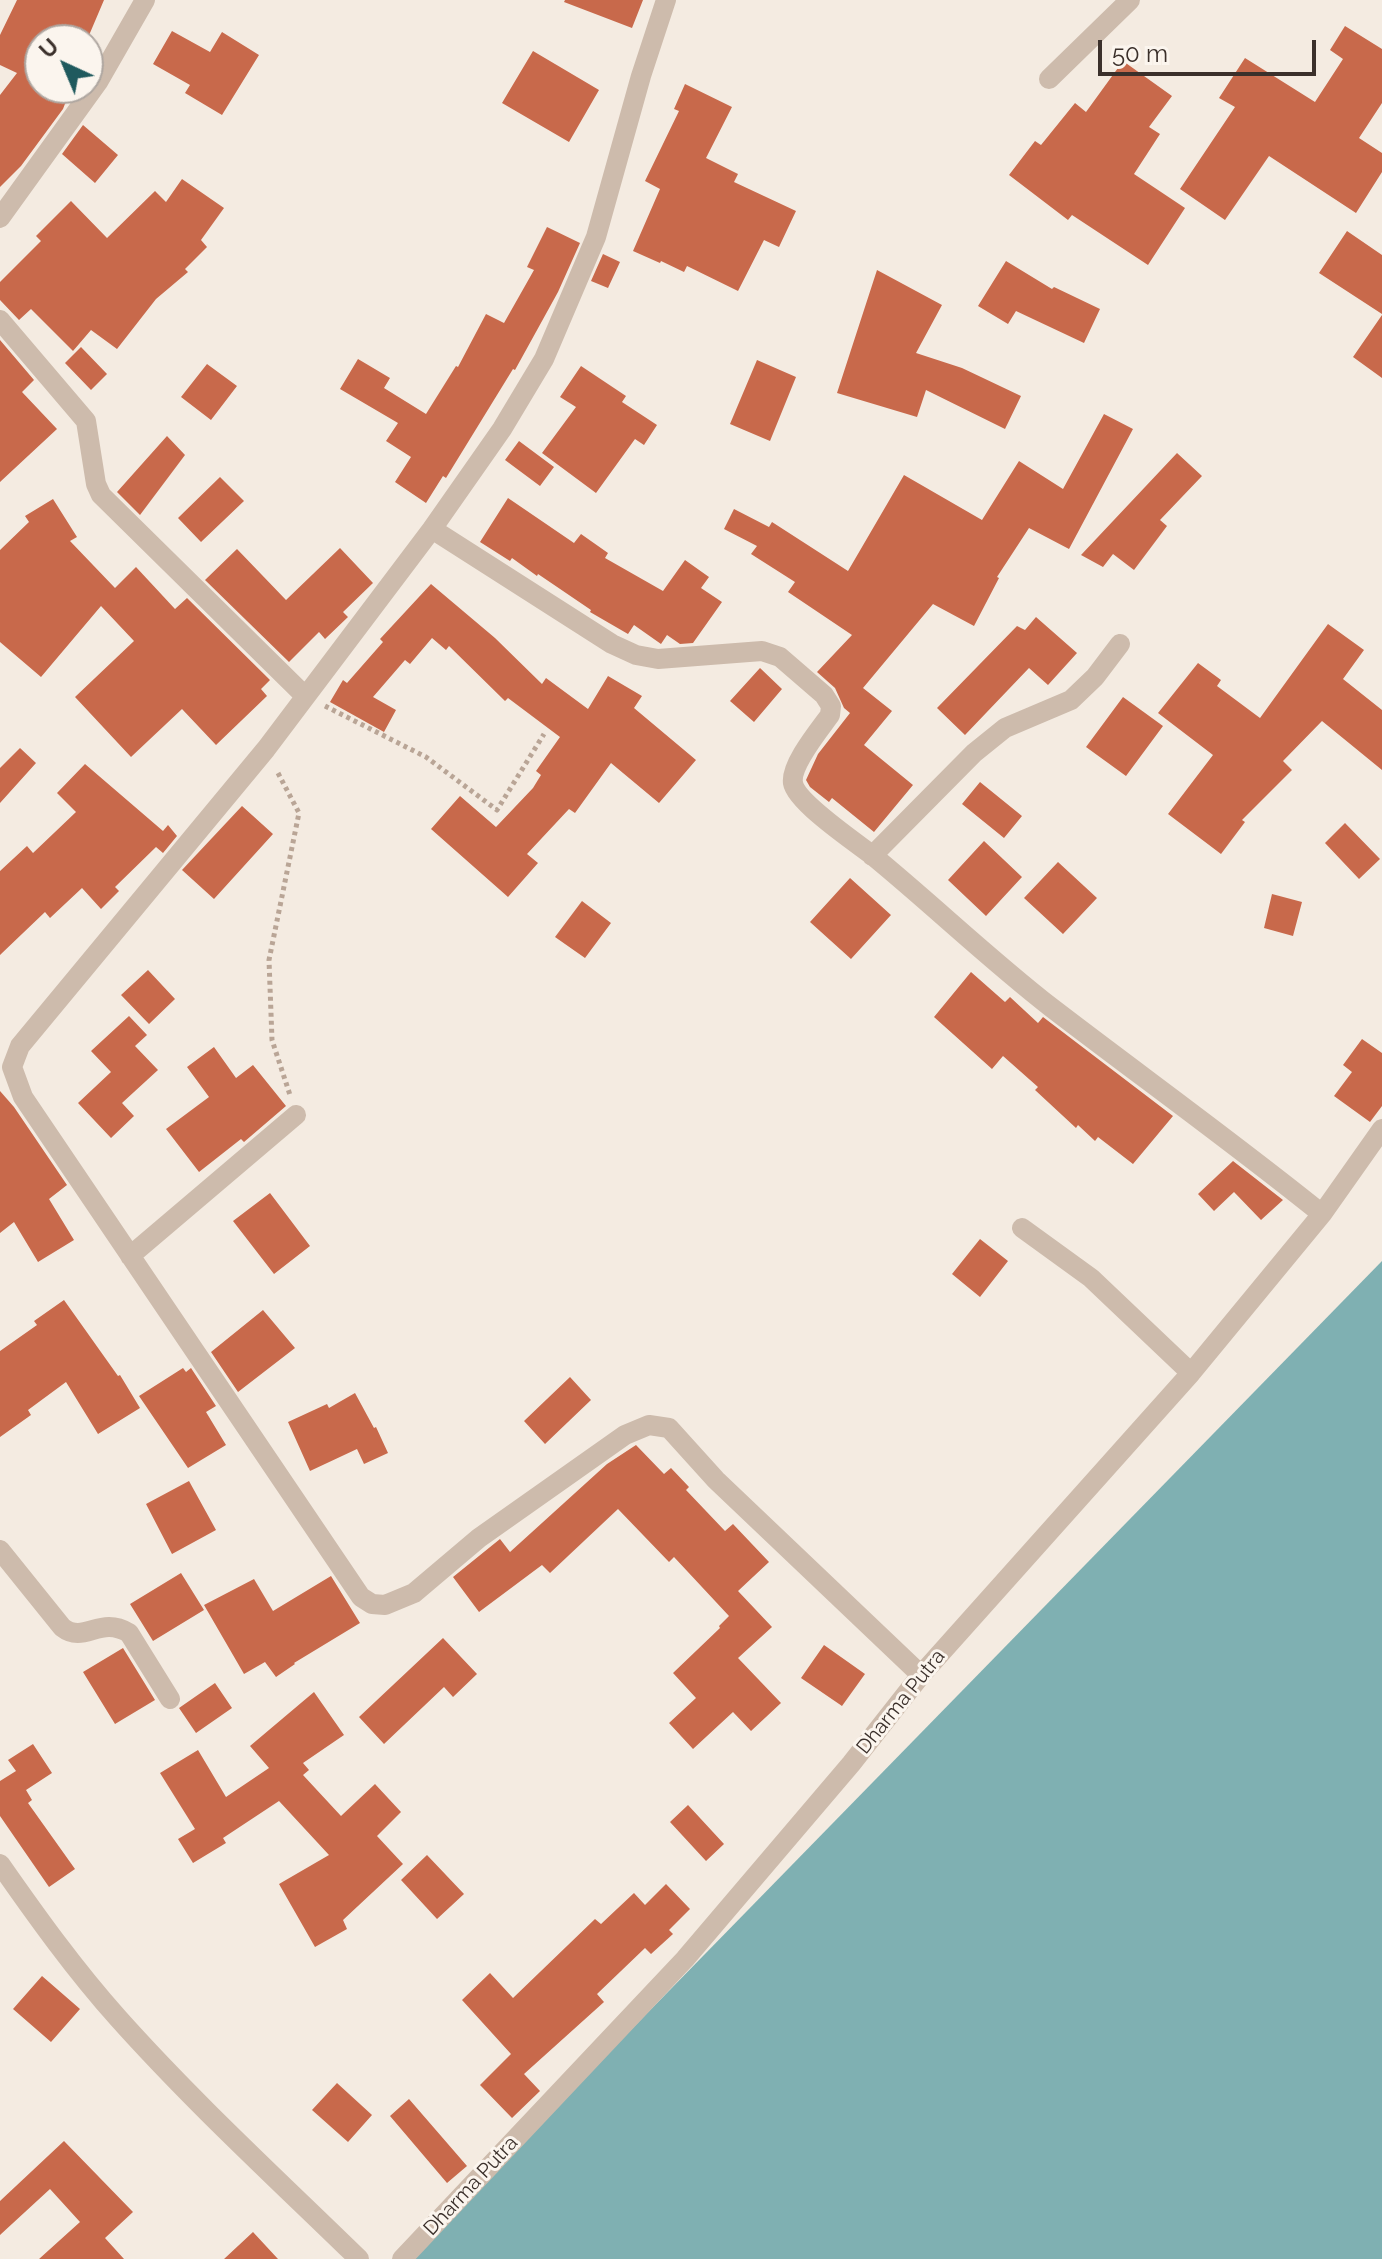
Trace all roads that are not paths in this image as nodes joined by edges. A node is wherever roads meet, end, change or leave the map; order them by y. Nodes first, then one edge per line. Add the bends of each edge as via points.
1 (145, 0) edge
2 (666, 0) edge
3 (1130, 0) edge
4 (1049, 79) dead end
5 (0, 218) edge
6 (0, 320) edge
7 (432, 529) junction
8 (1120, 644) dead end
9 (305, 696) junction
10 (872, 856) junction
11 (296, 1115) road end
12 (1382, 1129) edge
13 (1322, 1214) junction
14 (1022, 1228) dead end
15 (130, 1256) junction
16 (1191, 1373) junction
17 (0, 1550) edge
18 (921, 1675) junction
19 (170, 1699) dead end
20 (0, 1864) edge
21 (359, 2259) edge
22 (402, 2259) edge

1 - 5 street via 98,82
2 - 7 street via 596,237 564,318 502,429
3 - 4 street
6 - 9 street via 86,421 101,495
7 - 9 street
7 - 10 street via 636,655 658,659 762,651 780,657 831,706 797,765 792,784 818,814
8 - 10 street via 1071,700 1005,728 974,753
9 - 15 street via 20,1046 12,1067 23,1097
10 - 13 street via 1051,1007
11 - 15 street
12 - 13 street, Dharma Putra
13 - 16 street, Dharma Putra
14 - 16 street via 1091,1278
15 - 18 street via 361,1597 372,1604 385,1605 414,1593 479,1538 625,1435 649,1425 669,1428 716,1480
16 - 18 street, Dharma Putra
17 - 19 street via 70,1633 108,1625 129,1633
18 - 22 street, Dharma Putra via 685,1959
20 - 21 street via 119,2019

